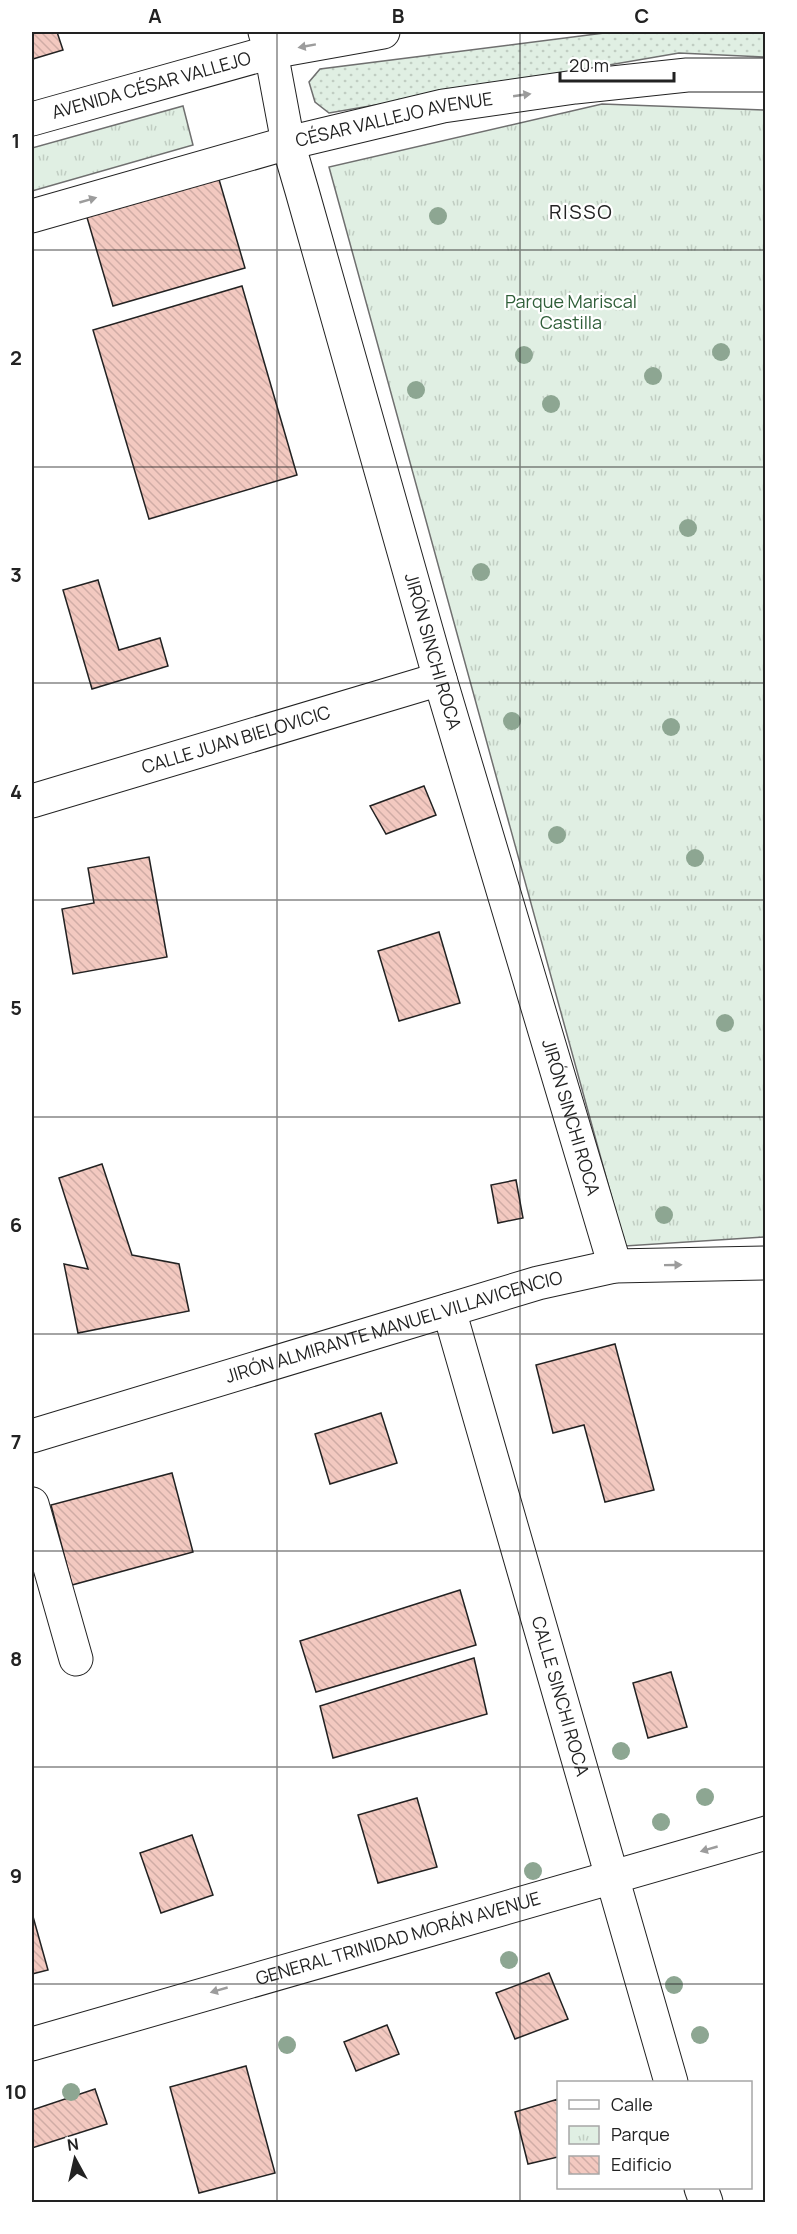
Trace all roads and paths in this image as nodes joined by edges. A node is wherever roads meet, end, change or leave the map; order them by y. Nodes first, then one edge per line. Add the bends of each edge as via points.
1 (383, 32) edge
2 (268, 42) edge
3 (765, 75) edge
4 (32, 119) edge
5 (288, 143) junction
6 (32, 216) edge
7 (440, 679) junction
8 (32, 801) edge
9 (765, 1263) edge
10 (615, 1266) junction
11 (449, 1310) junction
12 (32, 1436) edge
13 (32, 1504) edge
14 (76, 1659) dead end
15 (765, 1833) edge
16 (612, 1877) junction
17 (32, 2044) edge
18 (671, 2081) edge

1 -> 2 street
2 - 4 street, AVENIDA CÉSAR VALLEJO
2 - 5 street, JIRÓN SINCHI ROCA
5 -> 3 street, CÉSAR VALLEJO AVENUE via 443,106 687,75
6 -> 5 street, CÉSAR VALLEJO AVENUE
5 - 7 street, JIRÓN SINCHI ROCA
7 - 8 street, CALLE JUAN BIELOVICIC
7 - 10 street, JIRÓN SINCHI ROCA
10 -> 9 street, JIRÓN ALMIRANTE MANUEL VILLAVICENCIO
10 - 11 street, JIRÓN ALMIRANTE MANUEL VILLAVICENCIO via 538,1283
11 - 12 street, JIRÓN ALMIRANTE MANUEL VILLAVICENCIO
11 - 16 street, CALLE SINCHI ROCA
13 - 14 street
15 -> 16 street, GENERAL TRINIDAD MORÁN AVENUE
16 -> 17 street, GENERAL TRINIDAD MORÁN AVENUE
16 - 18 street, CALLE SINCHI ROCA

